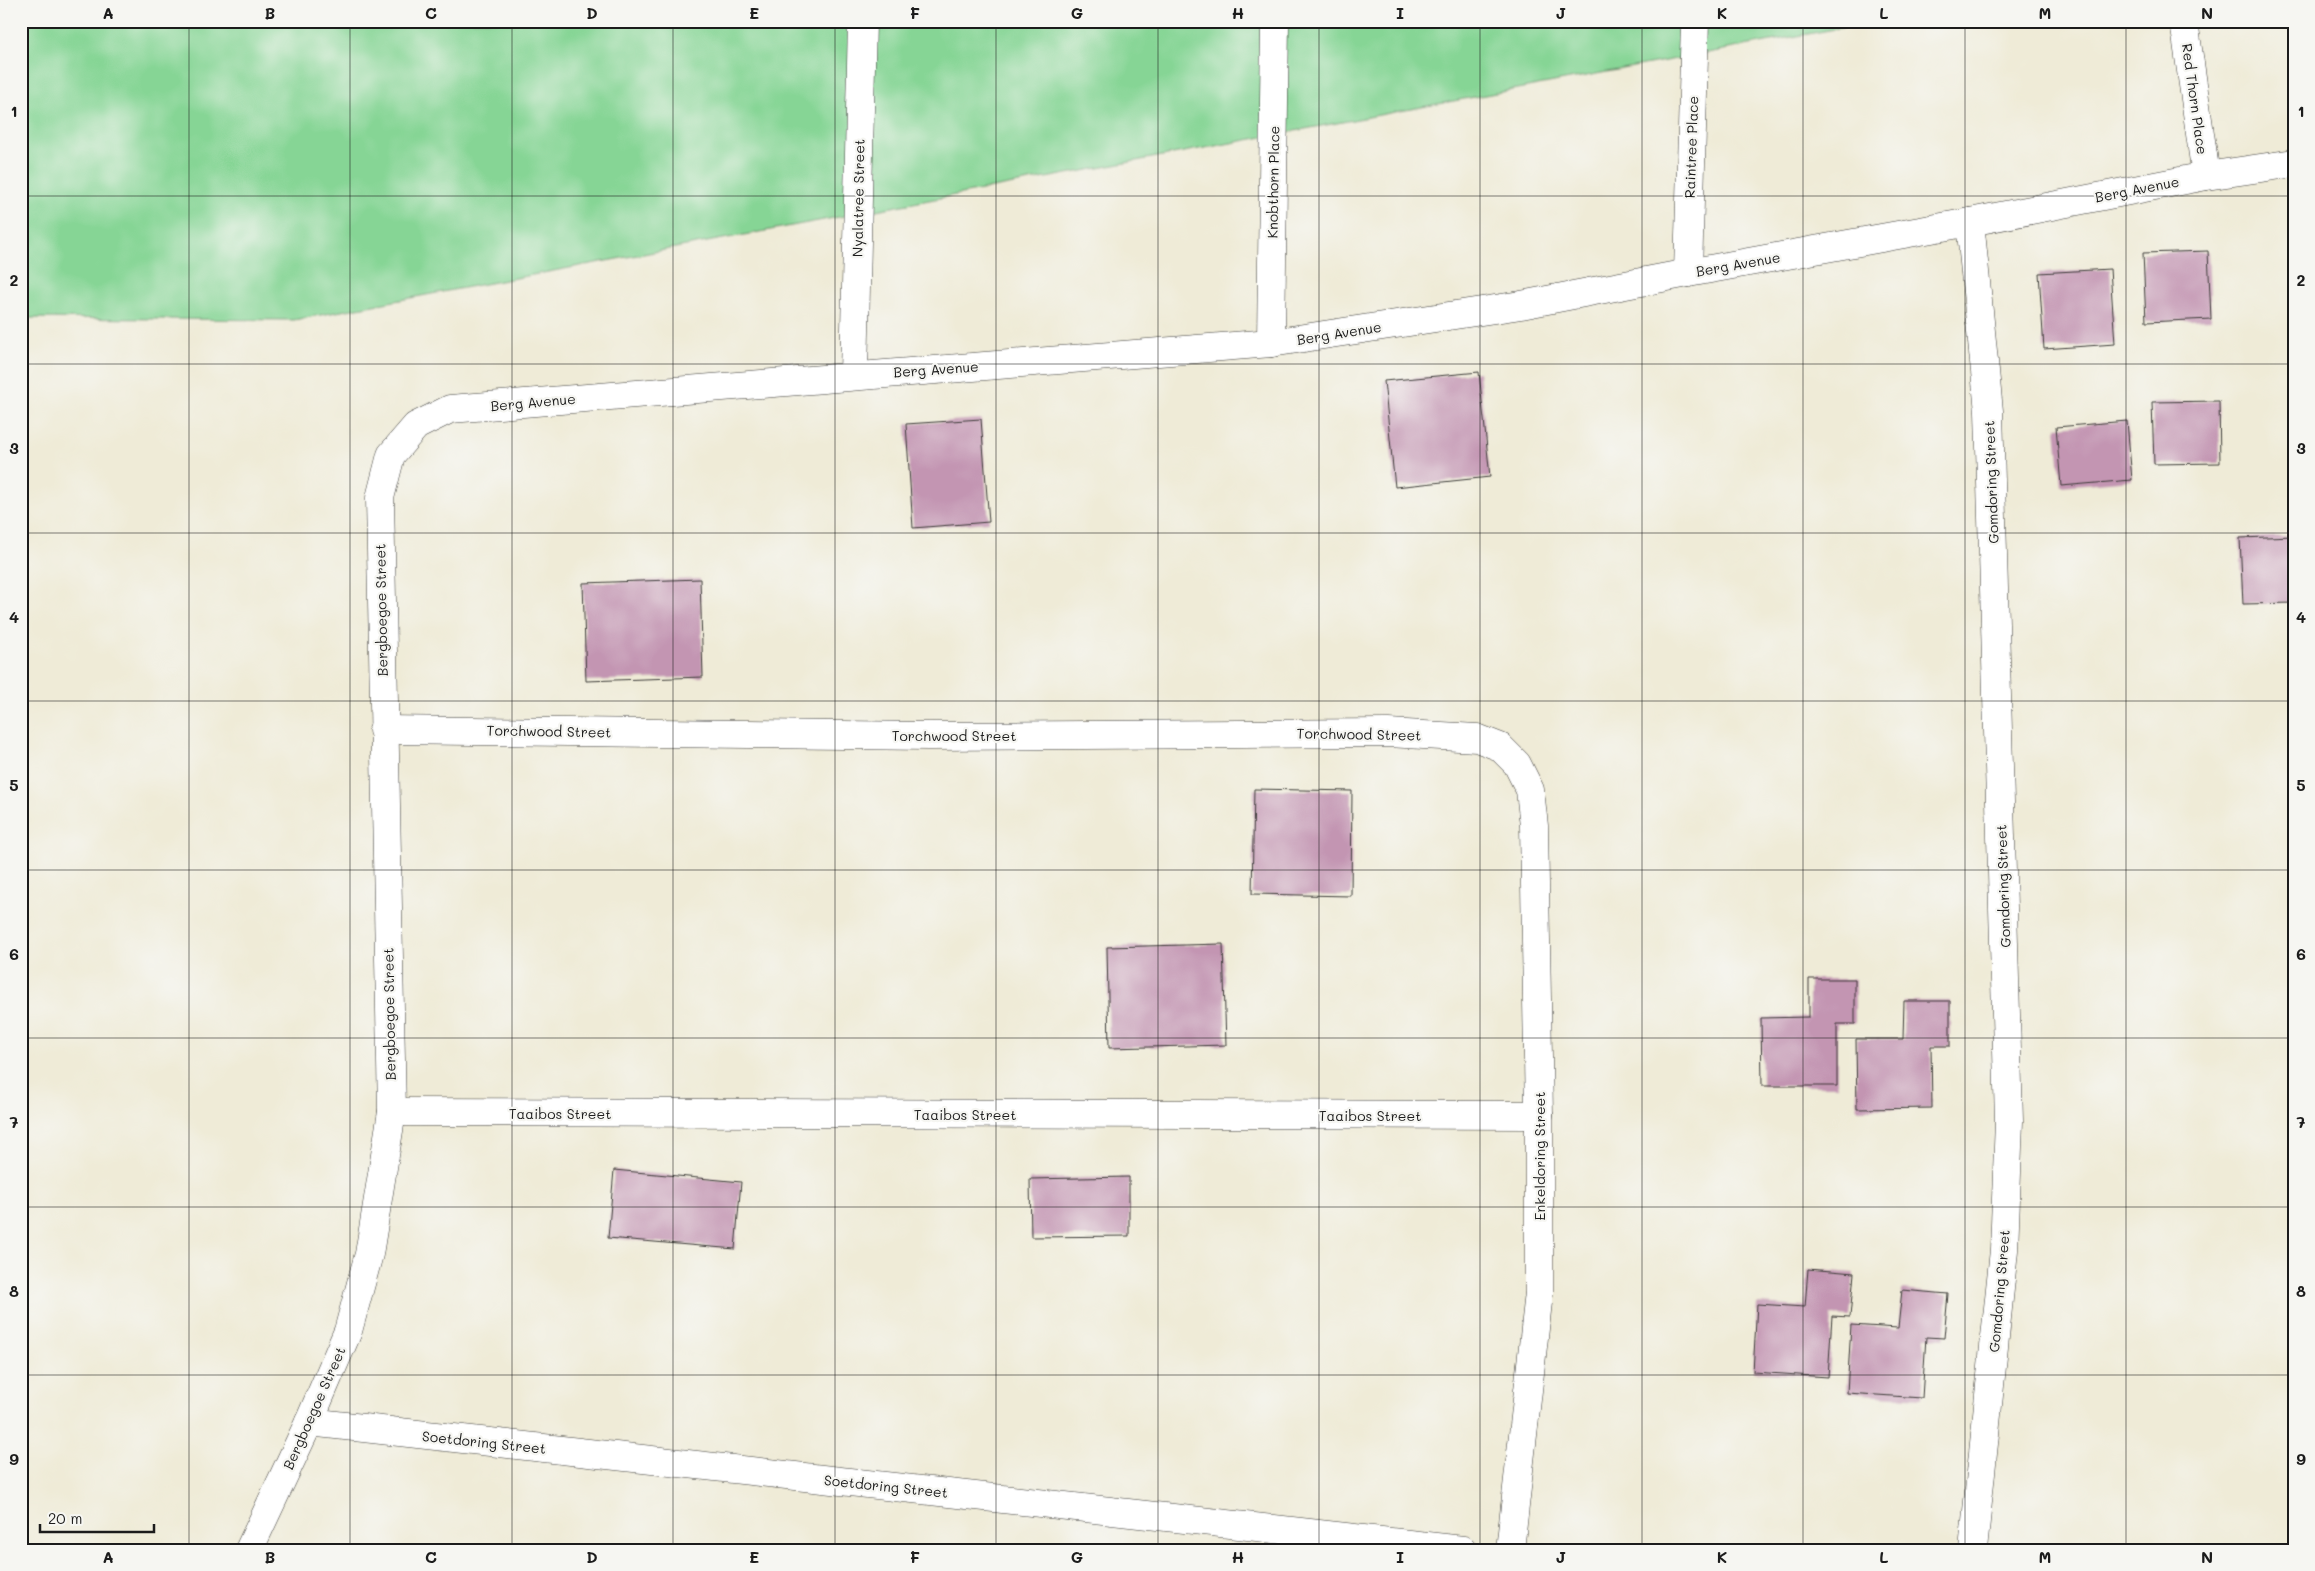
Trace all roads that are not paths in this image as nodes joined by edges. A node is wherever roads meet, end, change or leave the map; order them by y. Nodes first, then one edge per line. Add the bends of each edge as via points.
1 (862, 21) edge
2 (1275, 21) edge
3 (1695, 21) edge
4 (2184, 21) edge
5 (2294, 163) edge
6 (2206, 176) junction
7 (1970, 222) junction
8 (1688, 272) junction
9 (1271, 343) junction
10 (854, 375) junction
11 (390, 455) joint
12 (383, 730) junction
13 (1517, 764) joint
14 (392, 1112) junction
15 (1539, 1115) junction
16 (310, 1422) junction
17 (249, 1550) edge
18 (1463, 1550) edge
19 (1510, 1550) edge
20 (1973, 1550) edge

1 - 10 street, Nyalatree Street
2 - 9 street, Knobthorn Place
3 - 8 street, Raintree Place
4 - 6 street, Red Thorn Place
5 - 6 street, Berg Avenue
6 - 7 street, Berg Avenue
7 - 8 street, Berg Avenue
7 - 20 street, Gomdoring Street via 1989,411 2009,1121 2004,1250
8 - 9 street, Berg Avenue via 1521,306
9 - 10 street, Berg Avenue
10 - 11 street, Berg Avenue via 450,409 416,426
11 - 12 street, Bergboegoe Street via 380,498
12 - 13 street, Torchwood Street via 929,736 1388,733 1477,738 1500,747
12 - 14 street, Bergboegoe Street
13 - 15 street, Enkeldoring Street via 1530,790 1534,826
14 - 15 street, Taaibos Street
14 - 16 street, Bergboegoe Street via 369,1254 348,1331
15 - 19 street, Enkeldoring Street via 1539,1293
16 - 17 street, Bergboegoe Street
16 - 18 street, Soetdoring Street

